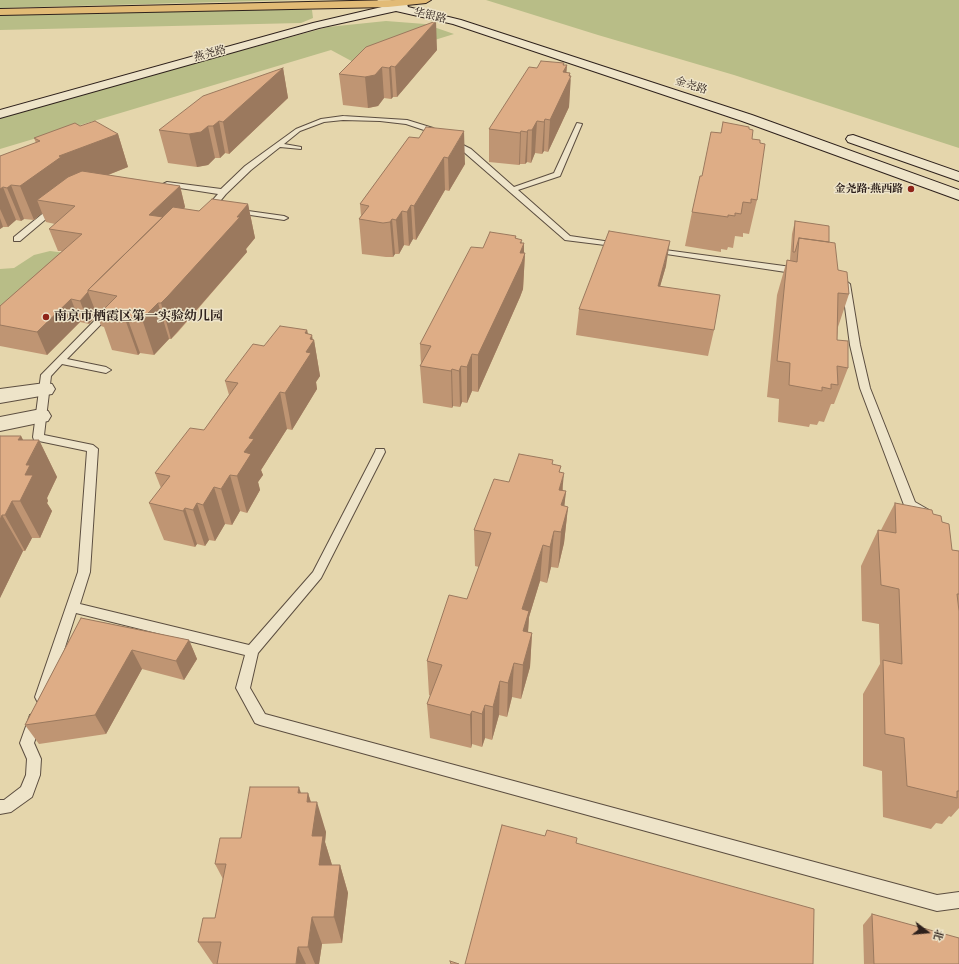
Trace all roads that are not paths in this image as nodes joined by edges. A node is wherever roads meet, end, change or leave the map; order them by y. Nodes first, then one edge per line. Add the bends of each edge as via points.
1 (423, 0) edge
2 (389, 4) edge
3 (0, 12) edge
4 (457, 22) joint
5 (558, 42) dead end
6 (0, 114) edge
7 (579, 124) dead end
8 (842, 136) dead end
9 (278, 145) junction
10 (299, 148) dead end
11 (959, 177) edge
12 (155, 183) edge
13 (512, 190) junction
14 (223, 192) junction
15 (959, 195) edge
16 (60, 204) edge
17 (218, 208) junction
18 (199, 218) edge
19 (284, 218) dead end
20 (17, 239) dead end
21 (624, 246) edge
22 (647, 249) edge
23 (805, 272) edge
24 (837, 276) edge
25 (116, 304) edge
26 (60, 361) junction
27 (106, 370) dead end
28 (45, 389) junction
29 (0, 396) edge
30 (41, 416) junction
31 (0, 424) edge
32 (380, 452) dead end
33 (932, 516) edge
34 (72, 608) junction
35 (252, 651) junction
36 (0, 807) edge
37 (959, 900) edge

1 - 2 main road, 燕尧路
1 - 5 main road
2 - 3 highway
2 - 4 main road, 华银路
2 - 6 main road, 燕尧路
4 - 15 main road, 金尧路 via 790,133
7 - 13 lane via 557,174
8 - 11 main road
9 - 10 lane
9 - 13 lane via 298,130 323,120 343,118 407,122 431,128 468,151
9 - 14 lane via 248,168
12 - 14 lane
13 - 21 lane via 568,238
14 - 17 lane
16 - 20 lane
17 - 18 lane
17 - 19 lane
22 - 23 lane
24 - 33 lane via 845,277 855,345 865,388 910,505
25 - 26 lane
26 - 27 lane
26 - 28 lane via 46,375
28 - 29 main road
28 - 30 lane
30 - 31 main road
30 - 34 lane via 38,437 93,449 84,572
32 - 35 lane via 317,575
34 - 35 lane
34 - 36 lane via 27,743 34,759 31,781 27,792 6,807
35 - 37 lane via 243,688 260,719 937,903

